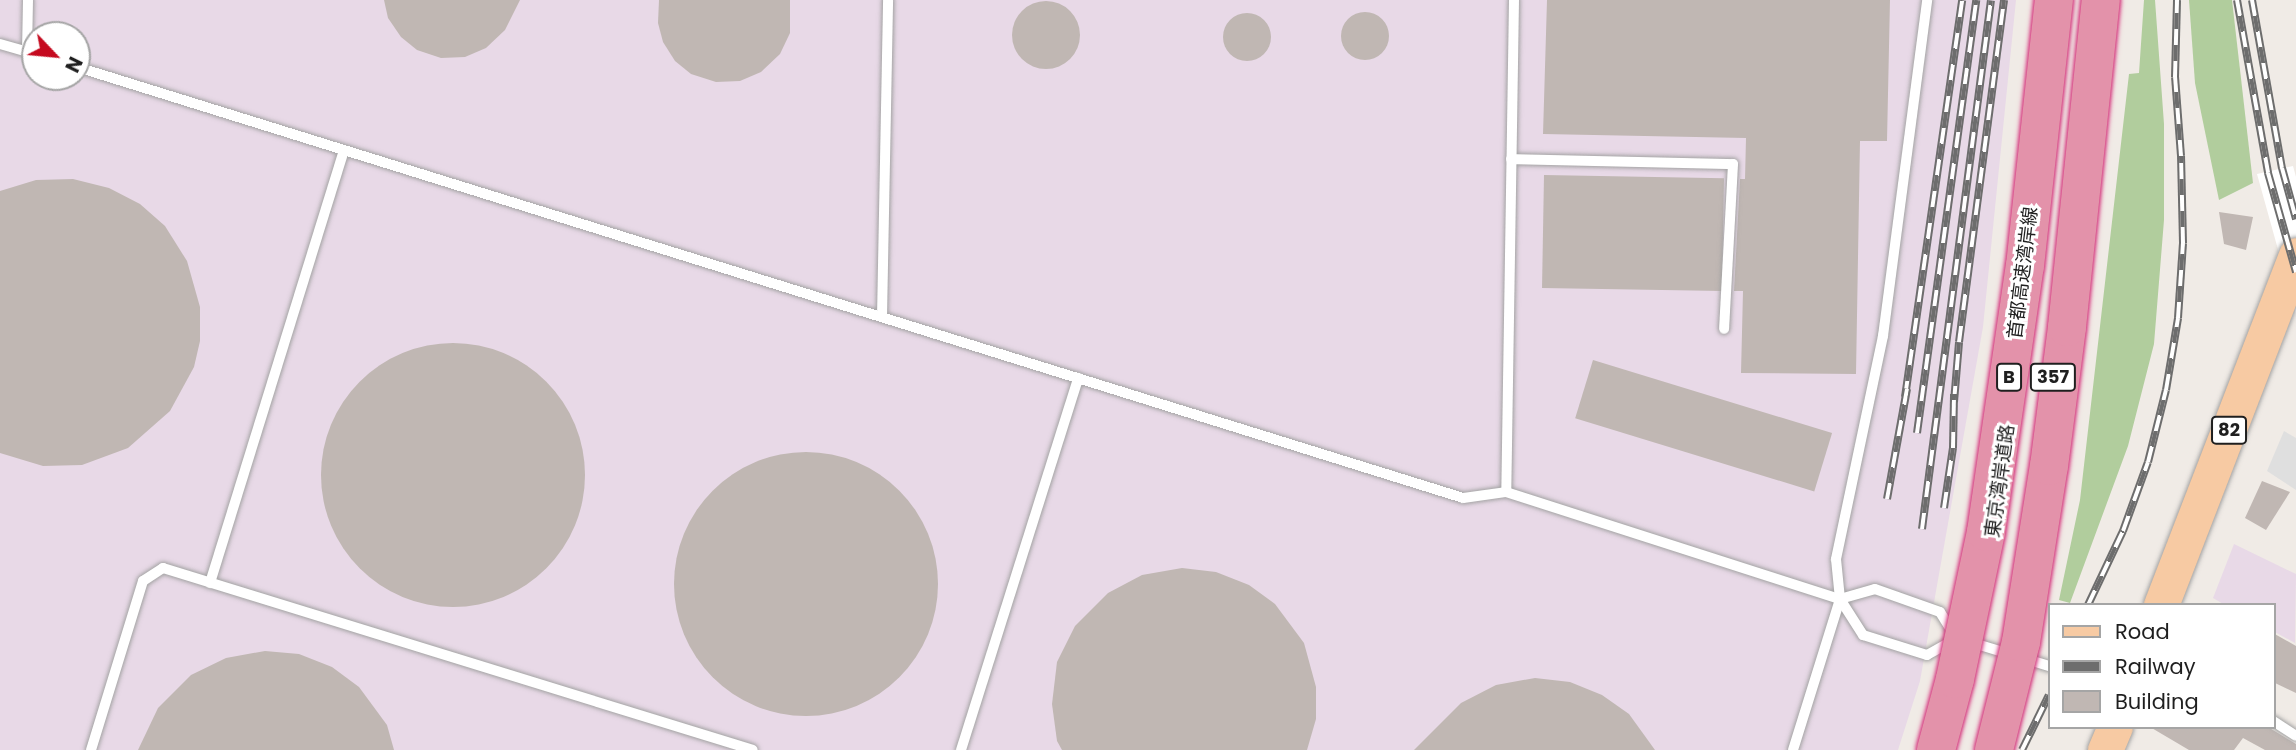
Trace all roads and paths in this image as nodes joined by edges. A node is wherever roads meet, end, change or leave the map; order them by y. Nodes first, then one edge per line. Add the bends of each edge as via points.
1 (28, 0) edge
2 (888, 0) edge
3 (1514, 0) edge
4 (1927, 0) edge
5 (2054, 0) edge
6 (2060, 0) edge
7 (2095, 0) edge
8 (2101, 0) edge
9 (29, 21) edge
10 (0, 44) edge
11 (21, 50) edge
12 (91, 71) edge
13 (344, 150) junction
14 (1511, 159) junction
15 (2296, 255) edge
16 (882, 317) junction
17 (1724, 329) dead end
18 (1078, 377) junction
19 (1506, 492) junction
20 (210, 583) junction
21 (1840, 599) junction
22 (2162, 603) edge
23 (1957, 639) junction
24 (2048, 666) edge
25 (2275, 722) edge
26 (2114, 729) edge
27 (2296, 736) edge
28 (91, 750) edge
29 (753, 750) edge
30 (961, 750) edge
31 (1793, 750) edge
32 (1936, 750) edge
33 (1943, 750) edge
34 (1987, 750) edge
35 (1994, 750) edge
36 (2105, 750) edge

1 - 9 lane
2 - 16 lane
3 - 14 lane
4 - 21 lane via 1883,336 1836,559
5 - 32 highway, 首都高速湾岸線 / B, bridge via 2025,266 1986,532
6 - 33 highway, 東京湾岸道路 / 357, bridge via 2032,260 1991,542
7 - 34 highway, 東京湾岸道路 / 357 via 2035,509 2013,643
8 - 35 highway, bridge via 2049,466 2021,642
10 - 11 lane
12 - 13 lane
13 - 16 lane
13 - 20 lane
14 - 17 lane via 1733,164
14 - 19 lane
15 - 22 main road, 82
16 - 18 lane
18 - 19 lane via 1463,498
18 - 30 lane
19 - 21 lane
20 - 28 lane via 163,568 143,580
20 - 29 lane
21 - 23 lane via 1875,589 1940,612
21 - 23 lane via 1863,635 1927,655
21 - 31 lane
23 - 24 lane
25 - 27 lane
26 - 36 main road

